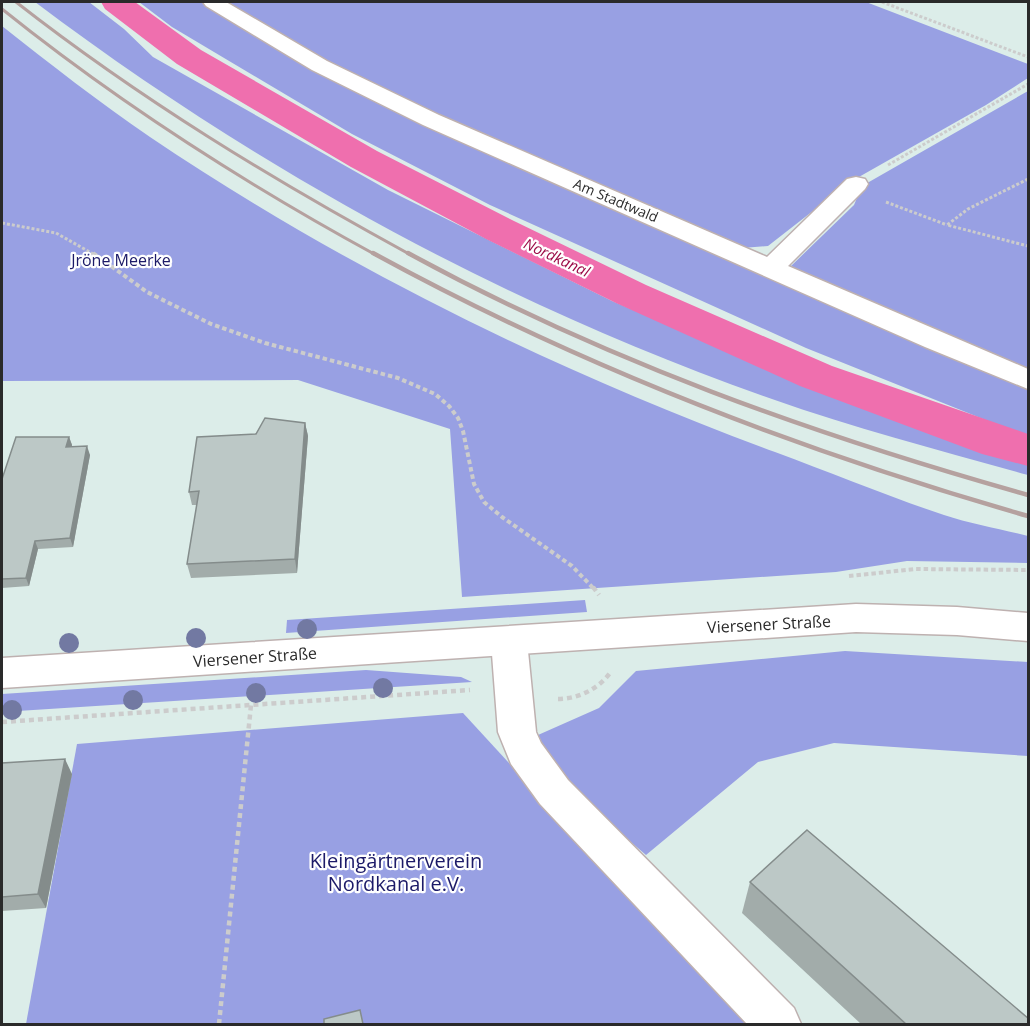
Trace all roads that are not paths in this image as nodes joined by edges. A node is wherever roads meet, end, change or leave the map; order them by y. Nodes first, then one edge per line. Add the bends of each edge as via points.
1 (213, 2) edge
2 (854, 186) road end
3 (772, 267) junction
4 (1029, 380) edge
5 (1029, 627) edge
6 (509, 641) junction
7 (2, 673) edge
8 (778, 1024) edge

1 - 3 street, Am Stadtwald via 266,37 372,93
2 - 3 street
3 - 4 street, Am Stadtwald
5 - 6 street, Viersener Straße via 856,618
6 - 7 street, Viersener Straße
6 - 8 street via 517,732 525,752 554,792

